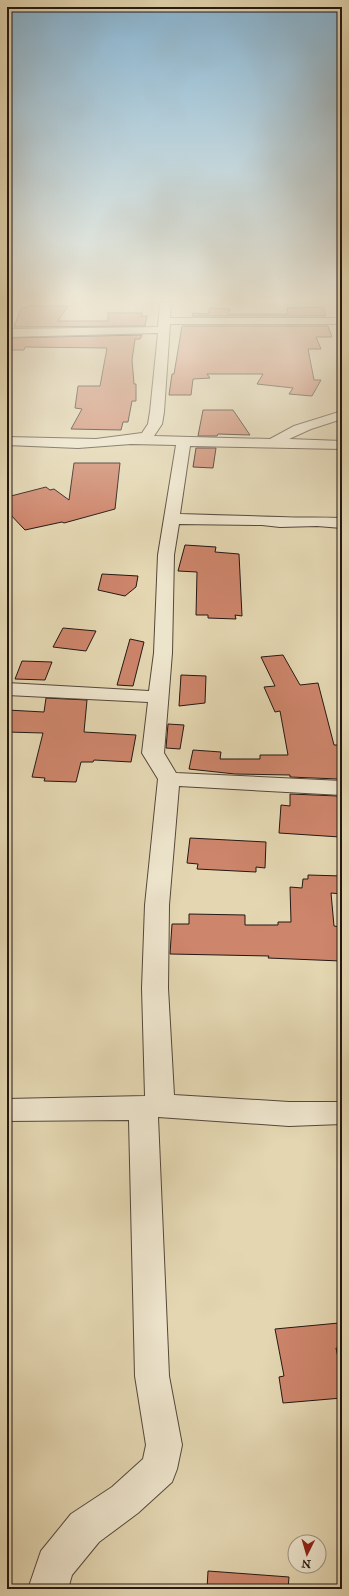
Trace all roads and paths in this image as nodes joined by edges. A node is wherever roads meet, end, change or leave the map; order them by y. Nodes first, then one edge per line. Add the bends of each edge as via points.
1 (160, 377) edge
2 (342, 415) edge
3 (132, 440) junction
4 (7, 441) edge
5 (184, 441) junction
6 (274, 443) junction
7 (342, 445) edge
8 (172, 519) junction
9 (342, 523) edge
10 (7, 689) edge
11 (159, 697) junction
12 (169, 779) junction
13 (342, 788) edge
14 (151, 1107) junction
15 (7, 1110) edge
16 (342, 1113) edge
17 (48, 1589) edge

1 - 3 street via 155,424 147,436
2 - 6 street via 300,427
3 - 4 street via 101,443
3 - 5 street
5 - 6 street
5 - 8 street
6 - 7 street
8 - 9 street
8 - 11 street via 166,555
10 - 11 street
11 - 12 street via 153,753
12 - 13 street
12 - 14 street via 158,905
14 - 15 street
14 - 16 street via 288,1114
14 - 17 street via 152,1376 164,1445 158,1469 125,1500 85,1528 55,1565

